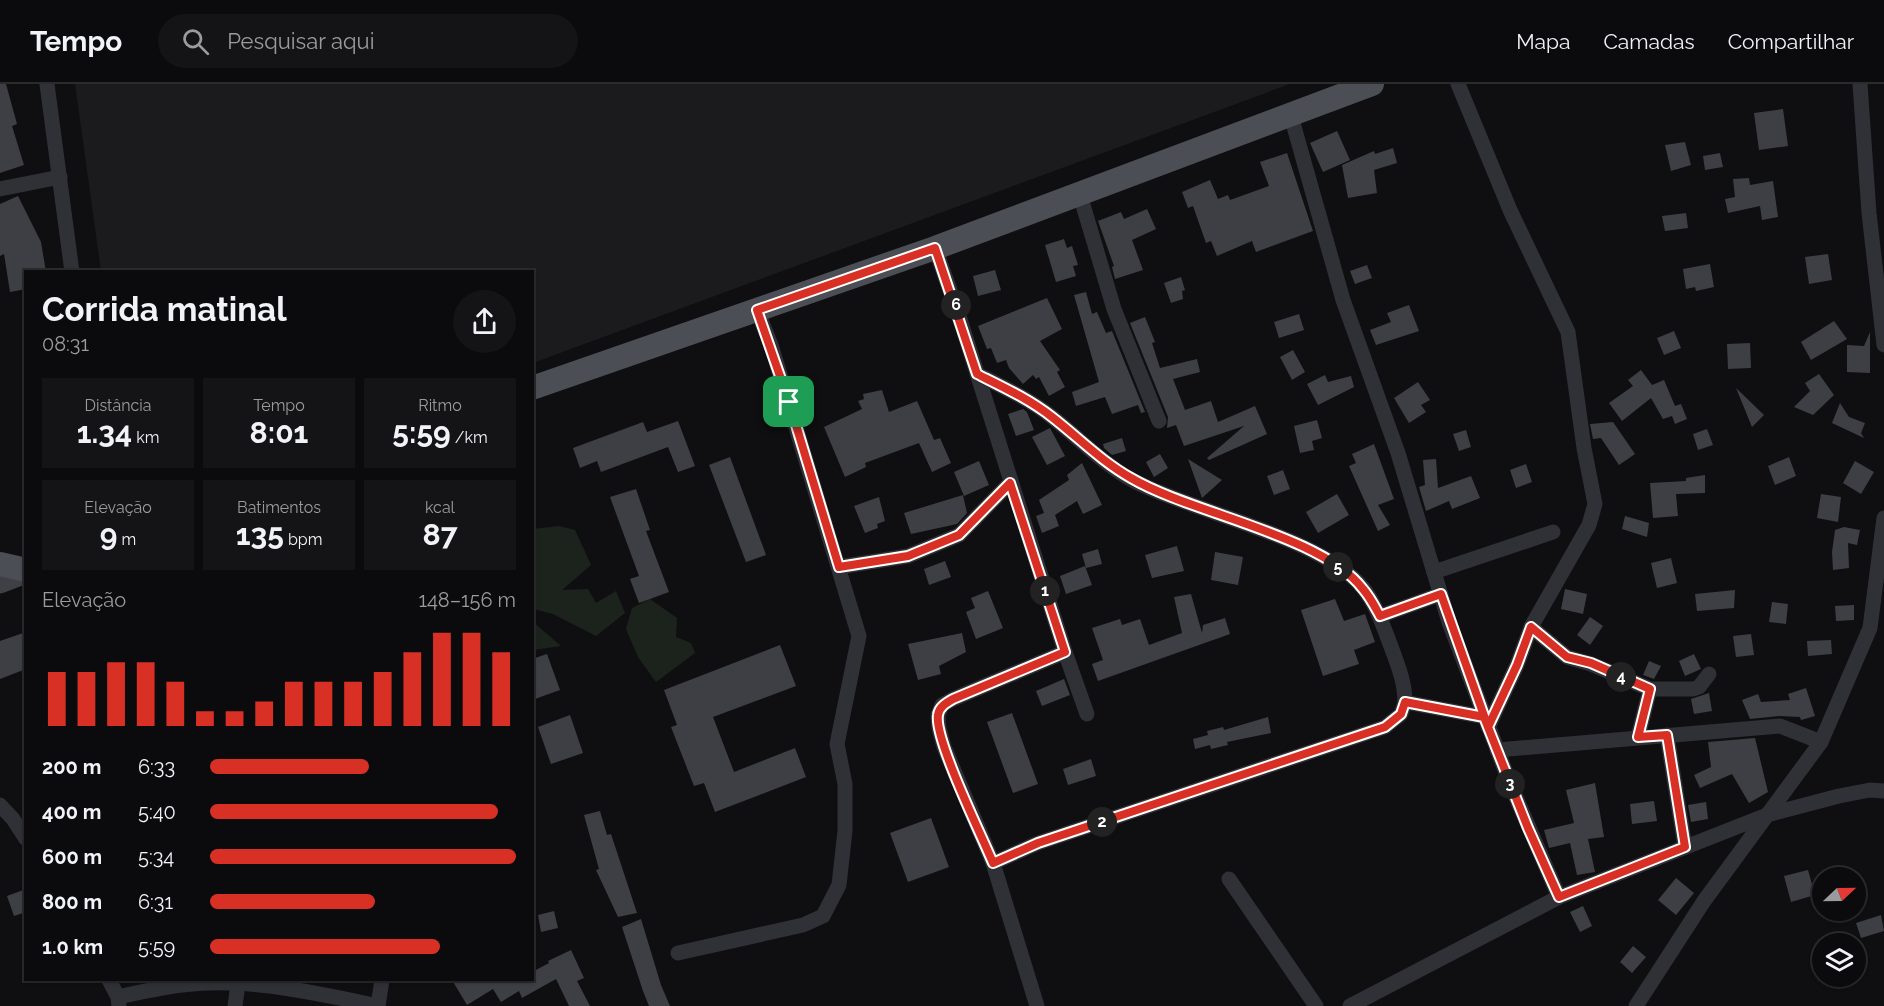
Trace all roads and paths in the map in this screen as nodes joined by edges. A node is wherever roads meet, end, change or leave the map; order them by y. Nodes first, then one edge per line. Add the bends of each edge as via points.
1 (47, 84) edge
2 (1372, 84) edge
3 (1458, 84) edge
4 (1860, 84) edge
5 (1291, 116) junction
6 (60, 177) junction
7 (0, 189) edge
8 (1080, 195) junction
9 (935, 248) junction
10 (72, 270) edge
11 (757, 310) junction
12 (1884, 345) edge
13 (977, 374) junction
14 (534, 387) edge
15 (1159, 421) dead end
16 (1010, 483) junction
17 (1884, 518) edge
18 (1553, 532) dead end
19 (0, 564) edge
20 (839, 567) junction
21 (24, 571) edge
22 (1434, 572) junction
23 (24, 573) edge
24 (0, 583) edge
25 (1441, 594) junction
26 (1380, 616) junction
27 (1531, 627) junction
28 (1065, 652) junction
29 (1709, 674) dead end
30 (1650, 689) junction
31 (1405, 702) junction
32 (1088, 714) dead end
33 (1486, 722) junction
34 (1667, 735) junction
35 (1638, 737) junction
36 (1821, 742) junction
37 (1497, 750) junction
38 (1882, 789) edge
39 (0, 805) edge
40 (1767, 815) junction
41 (19, 816) edge
42 (24, 832) edge
43 (1685, 847) junction
44 (993, 863) junction
45 (1229, 879) dead end
46 (1559, 897) junction
47 (678, 953) dead end
48 (109, 981) edge
49 (212, 981) edge
50 (382, 981) edge
51 (238, 984) junction
52 (119, 1001) edge
53 (235, 1006) edge
54 (378, 1006) edge
55 (1037, 1006) edge
56 (1316, 1006) edge
57 (1350, 1006) edge
58 (1635, 1006) edge

1 - 6 street
2 - 5 main road
3 - 27 street via 1510,210 1568,332 1595,504 1589,525
4 - 12 street via 1868,204
5 - 8 main road
5 - 22 street via 1343,300 1398,453
6 - 7 street
6 - 10 street
8 - 9 main road
8 - 15 street via 1114,309
9 - 11 main road
9 - 13 street
11 - 14 main road
11 - 20 street
13 - 16 street
13 - 26 street via 1015,392 1052,417 1106,464 1134,480 1294,543 1339,567 1363,588
16 - 20 street via 959,535 908,556
16 - 28 street
17 - 36 street via 1870,628
18 - 22 street
19 - 21 main road
20 - 47 street via 859,636 837,744 845,784 839,885 823,916 803,925
22 - 25 street
23 - 24 main road
25 - 26 street
25 - 33 street
26 - 31 street via 1401,674
27 - 30 street via 1567,657 1591,663
27 - 33 street via 1517,665
28 - 32 street
28 - 44 street via 953,699 942,705 938,715 944,747
29 - 30 street via 1693,689
30 - 35 street
31 - 33 street
31 - 44 street via 1401,714 1385,727 1038,843
33 - 37 street
34 - 35 street
34 - 36 street via 1780,726
34 - 43 street
35 - 37 street
36 - 40 street
37 - 46 street
38 - 40 street
39 - 41 street
40 - 43 street
40 - 58 street
41 - 42 street
43 - 46 street
44 - 55 street
45 - 56 street
46 - 57 street
48 - 52 street
49 - 51 street
49 - 52 street via 165,986
50 - 54 street
51 - 53 street
51 - 54 street

